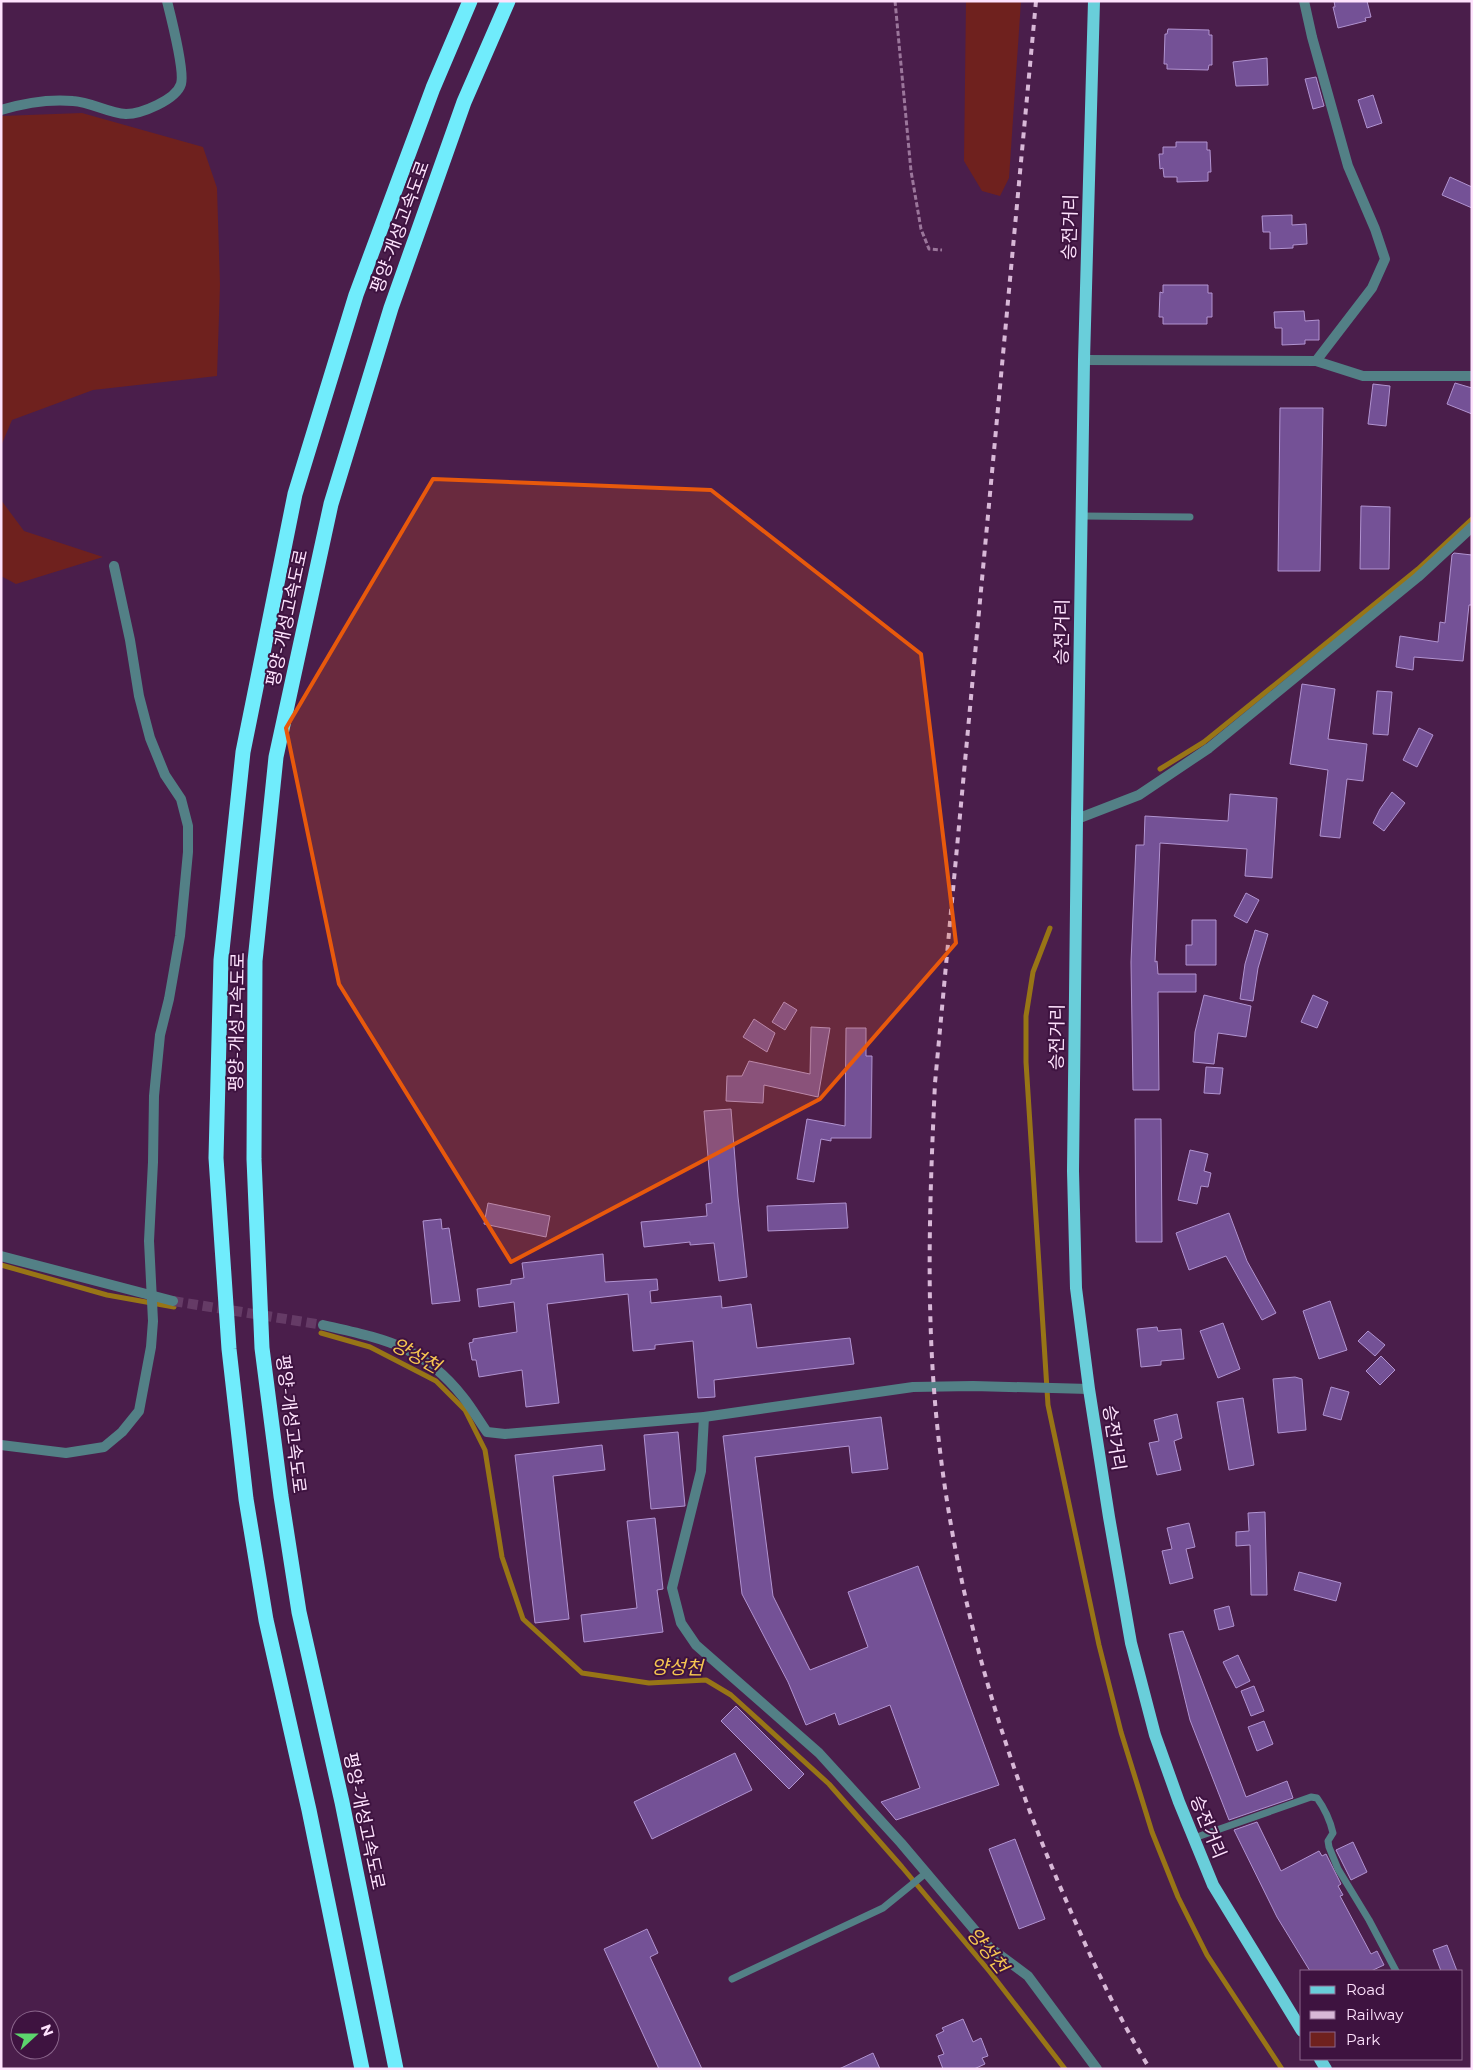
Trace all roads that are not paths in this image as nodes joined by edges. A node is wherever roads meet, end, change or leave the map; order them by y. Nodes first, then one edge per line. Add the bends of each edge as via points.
1 (167, 1) edge
2 (470, 1) edge
3 (508, 1) edge
4 (1094, 1) edge
5 (1304, 1) edge
6 (1, 110) edge
7 (1084, 360) junction
8 (1316, 361) junction
9 (1472, 376) edge
10 (1082, 516) junction
11 (1190, 517) dead end
12 (1472, 527) edge
13 (114, 566) dead end
14 (1077, 819) junction
15 (1, 1256) edge
16 (151, 1296) junction
17 (173, 1300) tunnel mouth
18 (323, 1325) tunnel mouth
19 (1089, 1389) junction
20 (704, 1417) junction
21 (1, 1445) edge
22 (1194, 1838) junction
23 (925, 1874) junction
24 (1395, 1970) edge
25 (732, 1979) dead end
26 (1300, 2028) edge
27 (362, 2069) edge
28 (396, 2069) edge
29 (1097, 2069) edge

1 - 6 street via 181,70 181,84 170,98 156,106 126,114 75,101 41,102
2 - 27 highway, 평양-개성고속도로 via 432,88 356,295 295,494 243,752 220,960 216,1158 229,1349 246,1499 266,1620
3 - 28 highway, 평양-개성고속도로 via 464,102 391,308 331,504 276,757 255,961 254,1158 262,1348 267,1388 299,1612 342,1802
4 - 7 main road, 승전거리
5 - 8 street via 1348,166 1385,260 1372,288
7 - 8 street
7 - 10 main road, 승전거리
8 - 9 street via 1363,376
10 - 11 lane
10 - 14 main road, 승전거리
12 - 14 street via 1418,577 1208,748 1139,795
13 - 16 street via 150,738 165,775 181,799 188,826 180,936 160,1035 154,1096 149,1241
14 - 19 main road, 승전거리 via 1073,1171 1076,1288
15 - 16 street
16 - 17 street
16 - 21 street via 151,1347 139,1411 122,1432 104,1447 66,1453
18 - 20 street via 392,1342 421,1356 463,1397 487,1432 505,1434
19 - 20 street via 913,1387
19 - 22 main road, 승전거리 via 1132,1643 1155,1735
20 - 23 street via 701,1471 672,1588 681,1622 696,1645 819,1753
22 - 24 lane via 1311,1797 1317,1798 1331,1824 1333,1833 1328,1841 1338,1869
22 - 26 main road, 승전거리 via 1213,1884
23 - 25 lane via 883,1908
23 - 29 street via 989,1947 1028,1976

